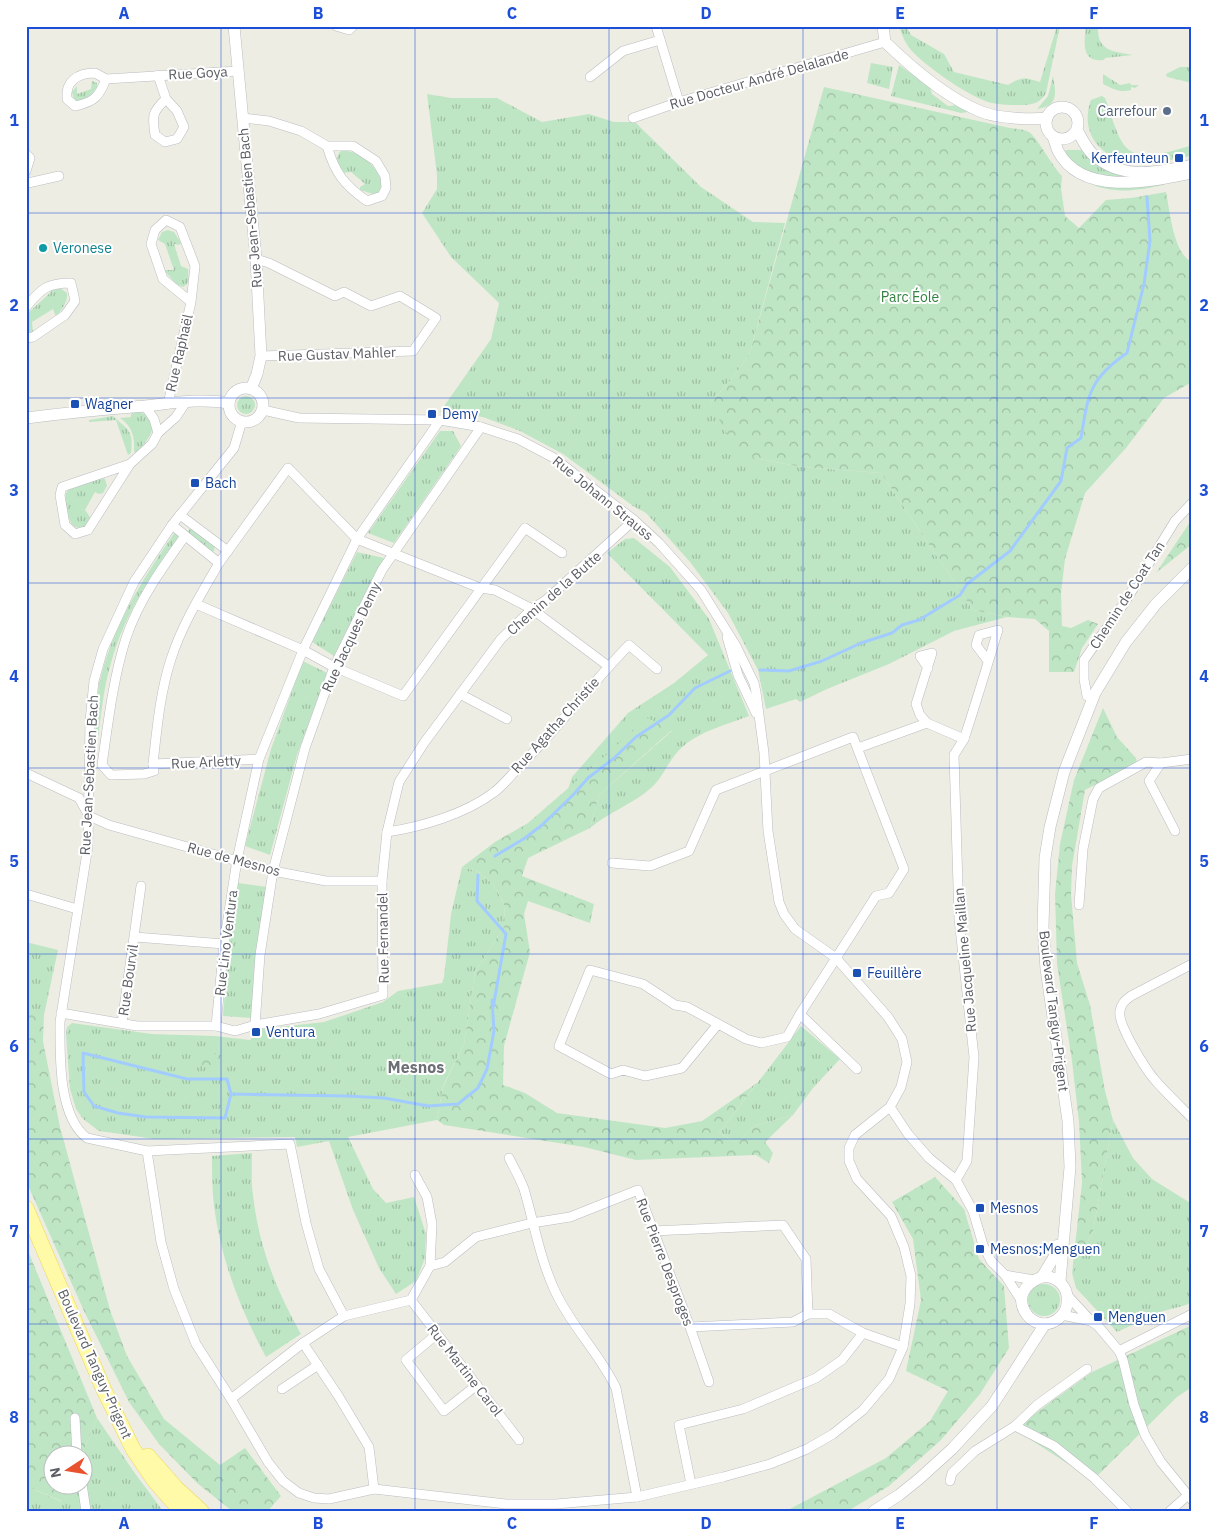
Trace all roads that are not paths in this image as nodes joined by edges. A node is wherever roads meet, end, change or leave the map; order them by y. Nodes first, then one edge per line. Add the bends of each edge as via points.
1 (234, 26) edge
2 (336, 26) edge
3 (353, 26) edge
4 (656, 26) edge
5 (883, 26) edge
6 (660, 40) junction
7 (885, 42) junction
8 (238, 71) junction
9 (158, 75) junction
10 (590, 77) dead end
11 (106, 79) junction
12 (166, 99) junction
13 (679, 102) junction
14 (243, 118) junction
15 (633, 118) dead end
16 (1047, 118) junction
17 (1076, 130) junction
18 (1053, 136) junction
19 (327, 146) junction
20 (26, 154) edge
21 (1192, 165) edge
22 (26, 171) edge
23 (1192, 173) edge
24 (59, 176) dead end
25 (26, 182) edge
26 (256, 259) junction
27 (191, 302) junction
28 (26, 307) edge
29 (26, 338) edge
30 (261, 356) junction
31 (251, 388) junction
32 (186, 402) junction
33 (229, 403) junction
34 (168, 404) junction
35 (145, 406) junction
36 (262, 410) junction
37 (26, 418) edge
38 (440, 420) junction
39 (242, 421) junction
40 (481, 427) junction
41 (158, 433) junction
42 (130, 464) junction
43 (1192, 502) edge
44 (180, 515) junction
45 (634, 520) junction
46 (172, 525) junction
47 (185, 536) junction
48 (356, 539) junction
49 (228, 551) junction
50 (392, 553) junction
51 (562, 553) dead end
52 (219, 563) junction
53 (1192, 568) edge
54 (480, 588) junction
55 (196, 604) junction
56 (532, 609) junction
57 (302, 650) junction
58 (988, 662) dead end
59 (608, 666) junction
60 (334, 667) junction
61 (928, 668) dead end
62 (657, 670) dead end
63 (460, 694) junction
64 (1088, 700) junction
65 (507, 719) dead end
66 (927, 723) junction
67 (964, 738) junction
68 (858, 748) junction
69 (259, 759) junction
70 (1192, 759) edge
71 (1161, 763) junction
72 (153, 764) junction
73 (764, 772) junction
74 (26, 773) edge
75 (89, 816) junction
76 (1175, 831) dead end
77 (386, 832) junction
78 (237, 860) junction
79 (612, 863) dead end
80 (273, 871) junction
81 (382, 882) junction
82 (141, 886) dead end
83 (26, 894) edge
84 (1079, 905) dead end
85 (77, 909) junction
86 (134, 937) junction
87 (224, 944) junction
88 (836, 958) junction
89 (1192, 964) edge
90 (61, 1013) junction
91 (800, 1014) junction
92 (122, 1023) junction
93 (718, 1024) junction
94 (255, 1025) junction
95 (216, 1026) junction
96 (857, 1070) dead end
97 (890, 1107) junction
98 (1192, 1118) edge
99 (147, 1151) junction
100 (509, 1158) dead end
101 (415, 1175) dead end
102 (956, 1180) junction
103 (26, 1208) edge
104 (532, 1223) junction
105 (1065, 1226) junction
106 (653, 1231) junction
107 (430, 1266) junction
108 (1005, 1275) junction
109 (1038, 1278) junction
110 (1060, 1281) junction
111 (1067, 1295) junction
112 (411, 1300) junction
113 (1021, 1300) junction
114 (808, 1314) junction
115 (1192, 1314) edge
116 (1062, 1315) junction
117 (344, 1316) junction
118 (1028, 1316) junction
119 (1091, 1321) junction
120 (1045, 1324) junction
121 (690, 1327) junction
122 (863, 1333) junction
123 (437, 1334) junction
124 (304, 1343) junction
125 (903, 1347) junction
126 (1030, 1347) junction
127 (1119, 1351) junction
128 (318, 1365) junction
129 (1087, 1369) dead end
130 (709, 1382) dead end
131 (477, 1385) junction
132 (282, 1389) dead end
133 (231, 1399) junction
134 (117, 1416) junction
135 (75, 1418) dead end
136 (1015, 1426) junction
137 (519, 1440) dead end
138 (76, 1444) edge
139 (950, 1481) dead end
140 (691, 1484) junction
141 (374, 1489) junction
142 (83, 1494) edge
143 (637, 1497) junction
144 (1190, 1498) edge
145 (86, 1511) edge
146 (181, 1511) edge
147 (201, 1511) edge
148 (874, 1511) edge
149 (1127, 1511) edge
150 (1170, 1511) edge

1 - 8 street, Rue Jean-Sebastien Bach
2 - 3 street via 349,30
4 - 6 street
5 - 7 street
6 - 10 street via 623,51
6 - 13 street
7 - 13 street, Rue Docteur André Delalande
7 - 16 street via 919,73 983,113 1002,117
8 - 9 street, Rue Goya
8 - 14 street, Rue Jean-Sebastien Bach
9 - 11 street, Rue Goya
9 - 12 street, Rue Goya
11 - 11 street, Rue Goya via 100,93 89,103 75,106 67,99 66,89 78,76 95,72
12 - 12 street, Rue Goya via 178,111 184,127 177,139 165,142 155,135 153,119 155,110
13 - 15 street, Rue Docteur André Delalande
14 - 19 street via 269,121 301,131
14 - 26 street, Rue Jean-Sebastien Bach
16 - 17 street via 1054,110 1068,108 1078,119
16 - 18 street via 1047,128
17 - 18 street via 1069,138
17 - 21 street via 1096,158 1127,172 1140,174
18 - 23 street via 1058,152 1067,163 1094,179 1143,182
19 - 19 street via 352,146 376,161 385,176 386,188 382,196 367,202 352,191 341,179
20 - 22 street via 30,158
24 - 25 street
26 - 30 street, Rue Jean-Sebastien Bach
26 - 30 street, Rue Gustav Mahler via 335,296 344,292 371,306 400,296 436,318 413,351
27 - 27 street, Rue Raphaël via 195,266 180,227 166,220 155,230 151,244 163,279
27 - 34 street, Rue Raphaël
28 - 29 street via 55,283 71,283 75,301 65,315 33,338
30 - 31 street, Rue Jean-Sebastien Bach
31 - 33 street via 239,390
31 - 36 street via 260,394
32 - 33 street
32 - 34 street
32 - 41 street via 176,417
33 - 39 street via 232,415
34 - 35 street
35 - 37 street
35 - 41 street
36 - 38 street, Rue Johann Strauss via 299,418
36 - 39 street via 252,421
38 - 40 street, Rue Johann Strauss
38 - 48 street
39 - 44 street, Rue Jean-Sebastien Bach via 234,448
40 - 45 street, Rue Johann Strauss via 518,439 554,458
40 - 50 street, Rue Jacques Demy
41 - 42 street via 152,444
42 - 42 street via 88,530 75,534 65,525 60,495 62,487
43 - 64 street, Chemin de Coat Tan via 1175,521 1125,602 1084,660
44 - 46 street, Rue Jean-Sebastien Bach
44 - 49 street
45 - 56 street, Chemin de la Butte
45 - 73 street, Rue Johann Strauss via 701,590 716,612 738,675 760,720
46 - 47 street
46 - 75 street, Rue Jean-Sebastien Bach via 134,582 103,649 94,681 90,721
47 - 52 street
47 - 72 street via 157,575 126,638 115,679 102,765 111,775 144,774 154,771
48 - 49 street via 288,468
48 - 50 street
48 - 57 street
49 - 52 street
50 - 54 street
50 - 60 street, Rue Jacques Demy
51 - 54 street via 525,528
52 - 55 street
53 - 64 street, Boulevard Tanguy-Prigent via 1156,604 1126,642
54 - 56 street via 496,590
54 - 60 street via 403,696
55 - 57 street
55 - 72 street via 171,659 160,702
56 - 59 street
56 - 63 street, Chemin de la Butte via 501,639
57 - 60 street
57 - 69 street
58 - 67 street, Rue Jacqueline Maillan
59 - 62 street, Rue Agatha Christie via 629,645
59 - 77 street, Rue Agatha Christie via 546,740 493,793 456,813
60 - 80 street, Rue Jacques Demy via 305,748
61 - 66 street via 916,704
63 - 65 street
63 - 77 street, Chemin de la Butte via 399,782
64 - 105 street, Boulevard Tanguy-Prigent via 1055,805 1045,858 1043,891 1046,969 1068,1122 1070,1167
66 - 67 street
66 - 68 street
67 - 102 street, Rue Jacqueline Maillan via 954,755 959,919 974,1057 967,1161
68 - 73 street via 853,737
68 - 88 street via 904,869 889,893 876,896
69 - 72 street, Rue Arletty
69 - 78 street
70 - 71 street
71 - 76 street via 1149,780
71 - 84 street via 1146,762 1099,788 1093,799 1083,849
73 - 79 street via 716,790 689,851 650,866
73 - 88 street, Rue Johann Strauss via 768,831 779,902 795,929
74 - 75 street via 79,798
75 - 78 street, Rue de Mesnos
75 - 85 street, Rue Jean-Sebastien Bach via 88,846
77 - 81 street, Chemin de la Butte
78 - 80 street, Rue de Mesnos
78 - 87 street, Rue Lino Ventura
80 - 81 street, Rue de Mesnos via 326,881
80 - 94 street via 260,955
81 - 94 street, Rue Fernandel via 384,995 319,1014
82 - 86 street, Rue Bourvil
83 - 85 street
85 - 90 street, Rue Jean-Sebastien Bach
86 - 87 street, Rue Bourvil
86 - 92 street, Rue Bourvil
87 - 95 street, Rue Lino Ventura
88 - 91 street
88 - 97 street, Rue Johann Strauss via 888,1017 902,1039 907,1062 901,1087
89 - 98 street via 1131,996 1123,1002 1119,1012 1126,1034 1154,1078
90 - 92 street
90 - 99 street, Rue Jean-Sebastien Bach via 60,1048 65,1098 71,1118 87,1138
91 - 93 street via 787,1037 761,1043
91 - 96 street
92 - 95 street via 137,1026
93 - 93 street via 687,1007 675,1006 643,984 590,970 560,1046 611,1074 623,1070 645,1076 682,1068
94 - 95 street via 236,1031
97 - 102 street via 929,1158
97 - 125 street via 855,1135 849,1148 849,1161 857,1179 892,1216 904,1247 911,1276
99 - 117 street via 290,1144 319,1269
99 - 133 street via 161,1242 174,1289 196,1344
100 - 104 street via 523,1187
101 - 107 street via 427,1197 432,1224
102 - 108 street via 973,1211 991,1261
103 - 134 main road, Boulevard Tanguy-Prigent
104 - 106 street, Rue Pierre Desproges via 570,1217 638,1190
104 - 107 street via 476,1238 445,1262
104 - 143 street via 555,1291 616,1388
105 - 109 street, Boulevard Tanguy-Prigent via 1054,1257
105 - 110 street, Boulevard Tanguy-Prigent
106 - 114 street via 783,1225 806,1258
106 - 121 street, Rue Pierre Desproges
107 - 112 street
108 - 109 street
108 - 113 street
109 - 110 street via 1052,1277
109 - 113 street via 1025,1288
110 - 111 street
111 - 116 street
111 - 119 street
112 - 117 street
112 - 123 street, Rue Martine Carol
113 - 118 street
114 - 121 street via 793,1322
114 - 122 street via 830,1314
115 - 127 street
116 - 119 street
116 - 120 street
117 - 124 street
118 - 120 street
118 - 126 street
119 - 127 street
120 - 126 street
121 - 130 street, Rue Pierre Desproges
122 - 125 street
122 - 140 street via 842,1360 816,1378 743,1409 679,1425
123 - 131 street, Rue Martine Carol
123 - 131 street via 406,1360 444,1411
124 - 128 street
124 - 133 street
125 - 140 street via 889,1379 863,1410 833,1434 770,1464
126 - 148 street via 992,1406 952,1449 912,1484
127 - 144 street via 1145,1435 1161,1462
128 - 132 street
128 - 141 street via 369,1447
129 - 136 street via 1037,1405
131 - 137 street, Rue Martine Carol
133 - 141 street via 268,1462 283,1481 299,1492 329,1499
134 - 146 main road, Boulevard Tanguy-Prigent via 133,1449
134 - 147 main road via 176,1488
135 - 138 street
136 - 139 street via 975,1451 952,1473
136 - 149 street via 1054,1446 1094,1478
140 - 143 street
141 - 143 street via 506,1504 556,1504
142 - 145 street
144 - 150 street

